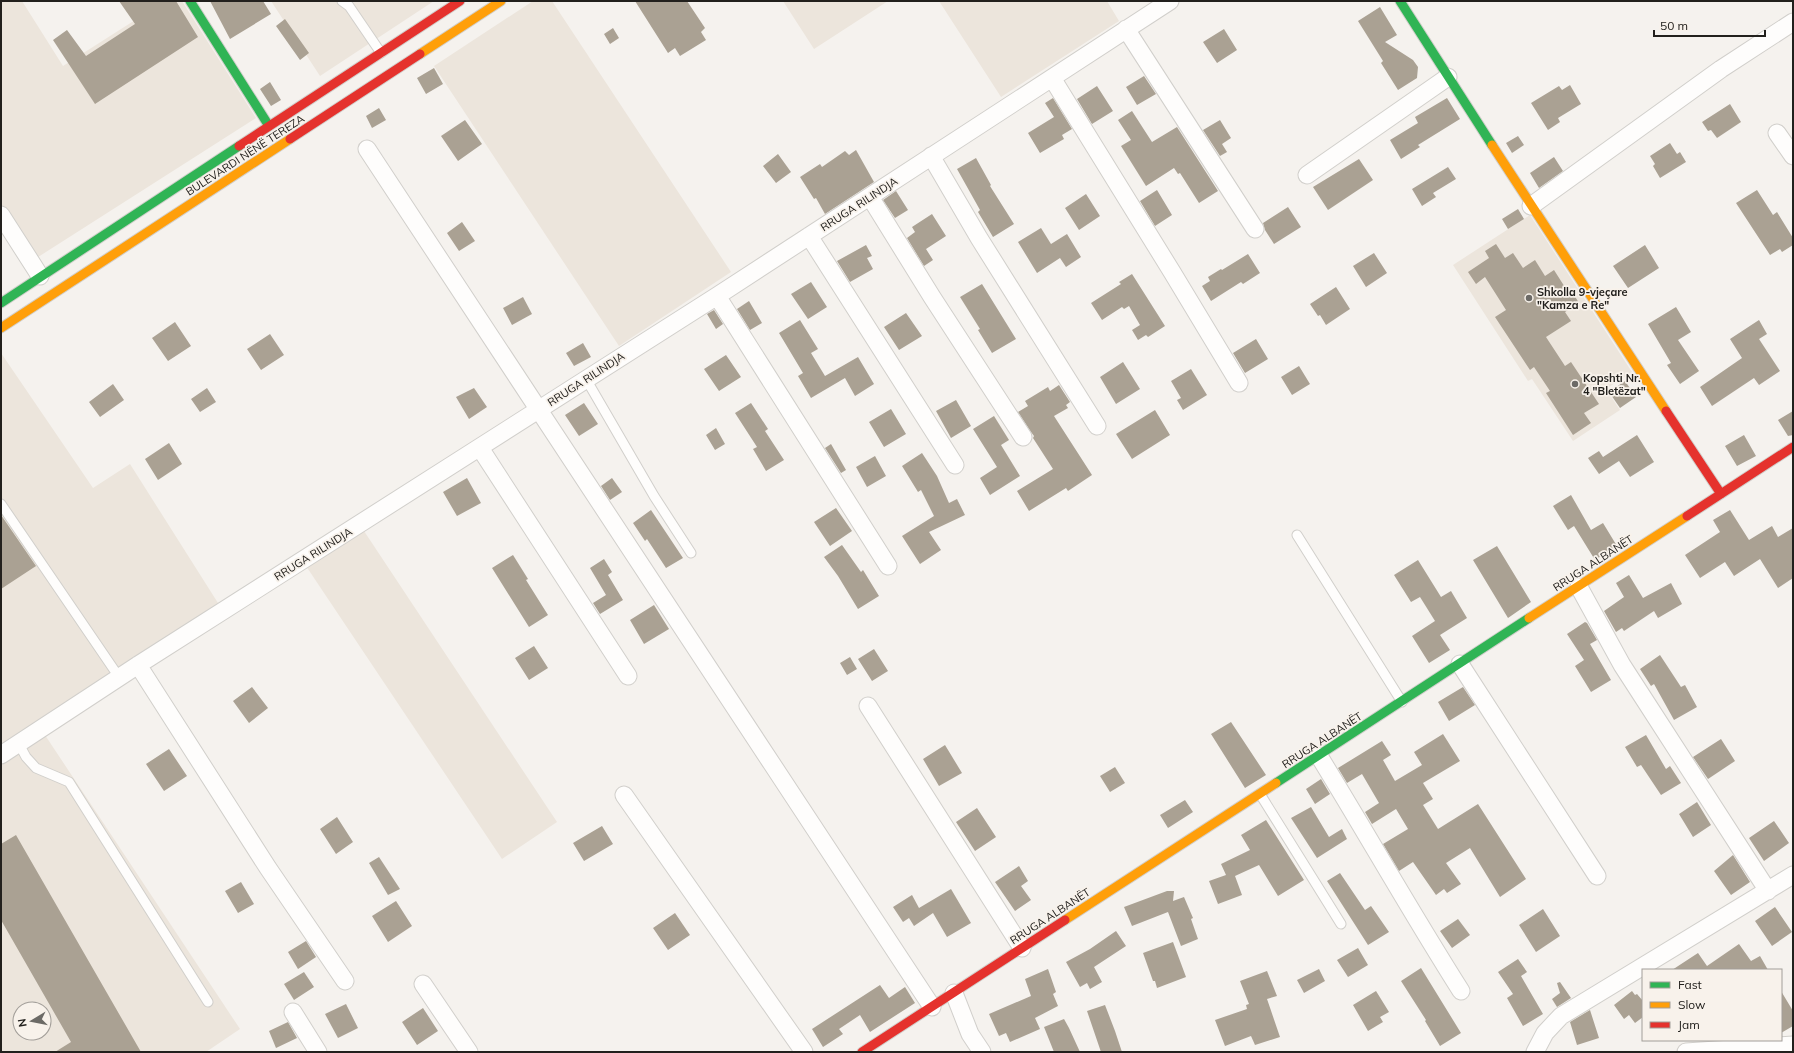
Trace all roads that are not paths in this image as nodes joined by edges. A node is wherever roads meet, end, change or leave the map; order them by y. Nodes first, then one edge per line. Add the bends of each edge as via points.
1 (190, 1) edge
2 (342, 1) edge
3 (460, 1) edge
4 (501, 1) edge
5 (1170, 1) edge
6 (1400, 1) edge
7 (1793, 22) edge
8 (1126, 29) junction
9 (381, 53) junction
10 (1448, 77) junction
11 (1052, 78) junction
12 (269, 126) junction
13 (1778, 132) dead end
14 (367, 149) dead end
15 (931, 156) junction
16 (1793, 156) edge
17 (1307, 175) dead end
18 (870, 197) junction
19 (1531, 206) junction
20 (1, 215) edge
21 (1255, 229) dead end
22 (809, 236) junction
23 (40, 276) junction
24 (716, 296) junction
25 (1, 302) edge
26 (1, 328) edge
27 (586, 379) junction
28 (1239, 383) dead end
29 (538, 411) junction
30 (1097, 426) dead end
31 (1023, 437) dead end
32 (1793, 447) edge
33 (480, 448) junction
34 (955, 465) dead end
35 (1721, 494) junction
36 (1, 504) edge
37 (1297, 535) dead end
38 (691, 553) dead end
39 (888, 566) dead end
40 (1579, 587) junction
41 (1460, 664) junction
42 (138, 665) junction
43 (628, 676) dead end
44 (119, 677) junction
45 (1402, 702) junction
46 (868, 706) dead end
47 (19, 744) junction
48 (1, 755) edge
49 (1319, 756) junction
50 (1260, 794) junction
51 (624, 795) dead end
52 (1793, 875) edge
53 (1597, 876) dead end
54 (1768, 891) junction
55 (1341, 924) dead end
56 (1022, 948) junction
57 (345, 981) dead end
58 (423, 984) dead end
59 (1461, 991) dead end
60 (954, 993) junction
61 (208, 1002) dead end
62 (932, 1007) junction
63 (293, 1012) dead end
64 (1793, 1045) edge
65 (318, 1052) edge
66 (469, 1052) edge
67 (804, 1052) edge
68 (862, 1052) edge
69 (982, 1052) edge
70 (1535, 1052) edge
71 (1686, 1052) edge

1 - 12 street
2 - 9 lane via 349,6
3 - 9 street, BULEVARDI NËNË TEREZA
4 - 26 street, BULEVARDI NËNË TEREZA
5 - 8 street, RRUGA RILINDJA
6 - 10 street
7 - 19 street via 1721,69
8 - 11 street, RRUGA RILINDJA
8 - 21 street
9 - 12 street, BULEVARDI NËNË TEREZA
10 - 17 street
10 - 19 street
11 - 15 street, RRUGA RILINDJA
11 - 28 street
12 - 23 street, BULEVARDI NËNË TEREZA
13 - 16 street
14 - 29 street
15 - 18 street, RRUGA RILINDJA
15 - 30 street via 979,238
18 - 22 street, RRUGA RILINDJA
18 - 31 street
19 - 35 street
20 - 23 street
22 - 24 street, RRUGA RILINDJA
22 - 34 street
23 - 25 street, BULEVARDI NËNË TEREZA
24 - 27 street, RRUGA RILINDJA
24 - 39 street
27 - 29 street, RRUGA RILINDJA
27 - 38 lane via 654,496
29 - 33 street, RRUGA RILINDJA
29 - 62 street
32 - 35 street, RRUGA ALBANËT
33 - 42 street, RRUGA RILINDJA
33 - 43 street
35 - 40 street, RRUGA ALBANËT
36 - 44 lane
37 - 45 lane
40 - 41 street, RRUGA ALBANËT
40 - 54 street via 1622,665
41 - 45 street, RRUGA ALBANËT
41 - 53 street
42 - 44 street, RRUGA RILINDJA
42 - 57 street via 268,868
44 - 47 street, RRUGA RILINDJA
45 - 49 street, RRUGA ALBANËT
46 - 56 street
47 - 48 street, RRUGA RILINDJA
47 - 61 lane via 36,768 69,782
49 - 50 street, RRUGA ALBANËT
49 - 59 street
50 - 55 lane
50 - 56 street, RRUGA ALBANËT
51 - 67 street
52 - 54 street
54 - 70 street via 1561,1016 1545,1033
56 - 60 street, RRUGA ALBANËT
58 - 66 street
60 - 62 street, RRUGA ALBANËT
60 - 69 street via 970,1034
62 - 68 street, RRUGA ALBANËT
63 - 65 street
64 - 71 street

